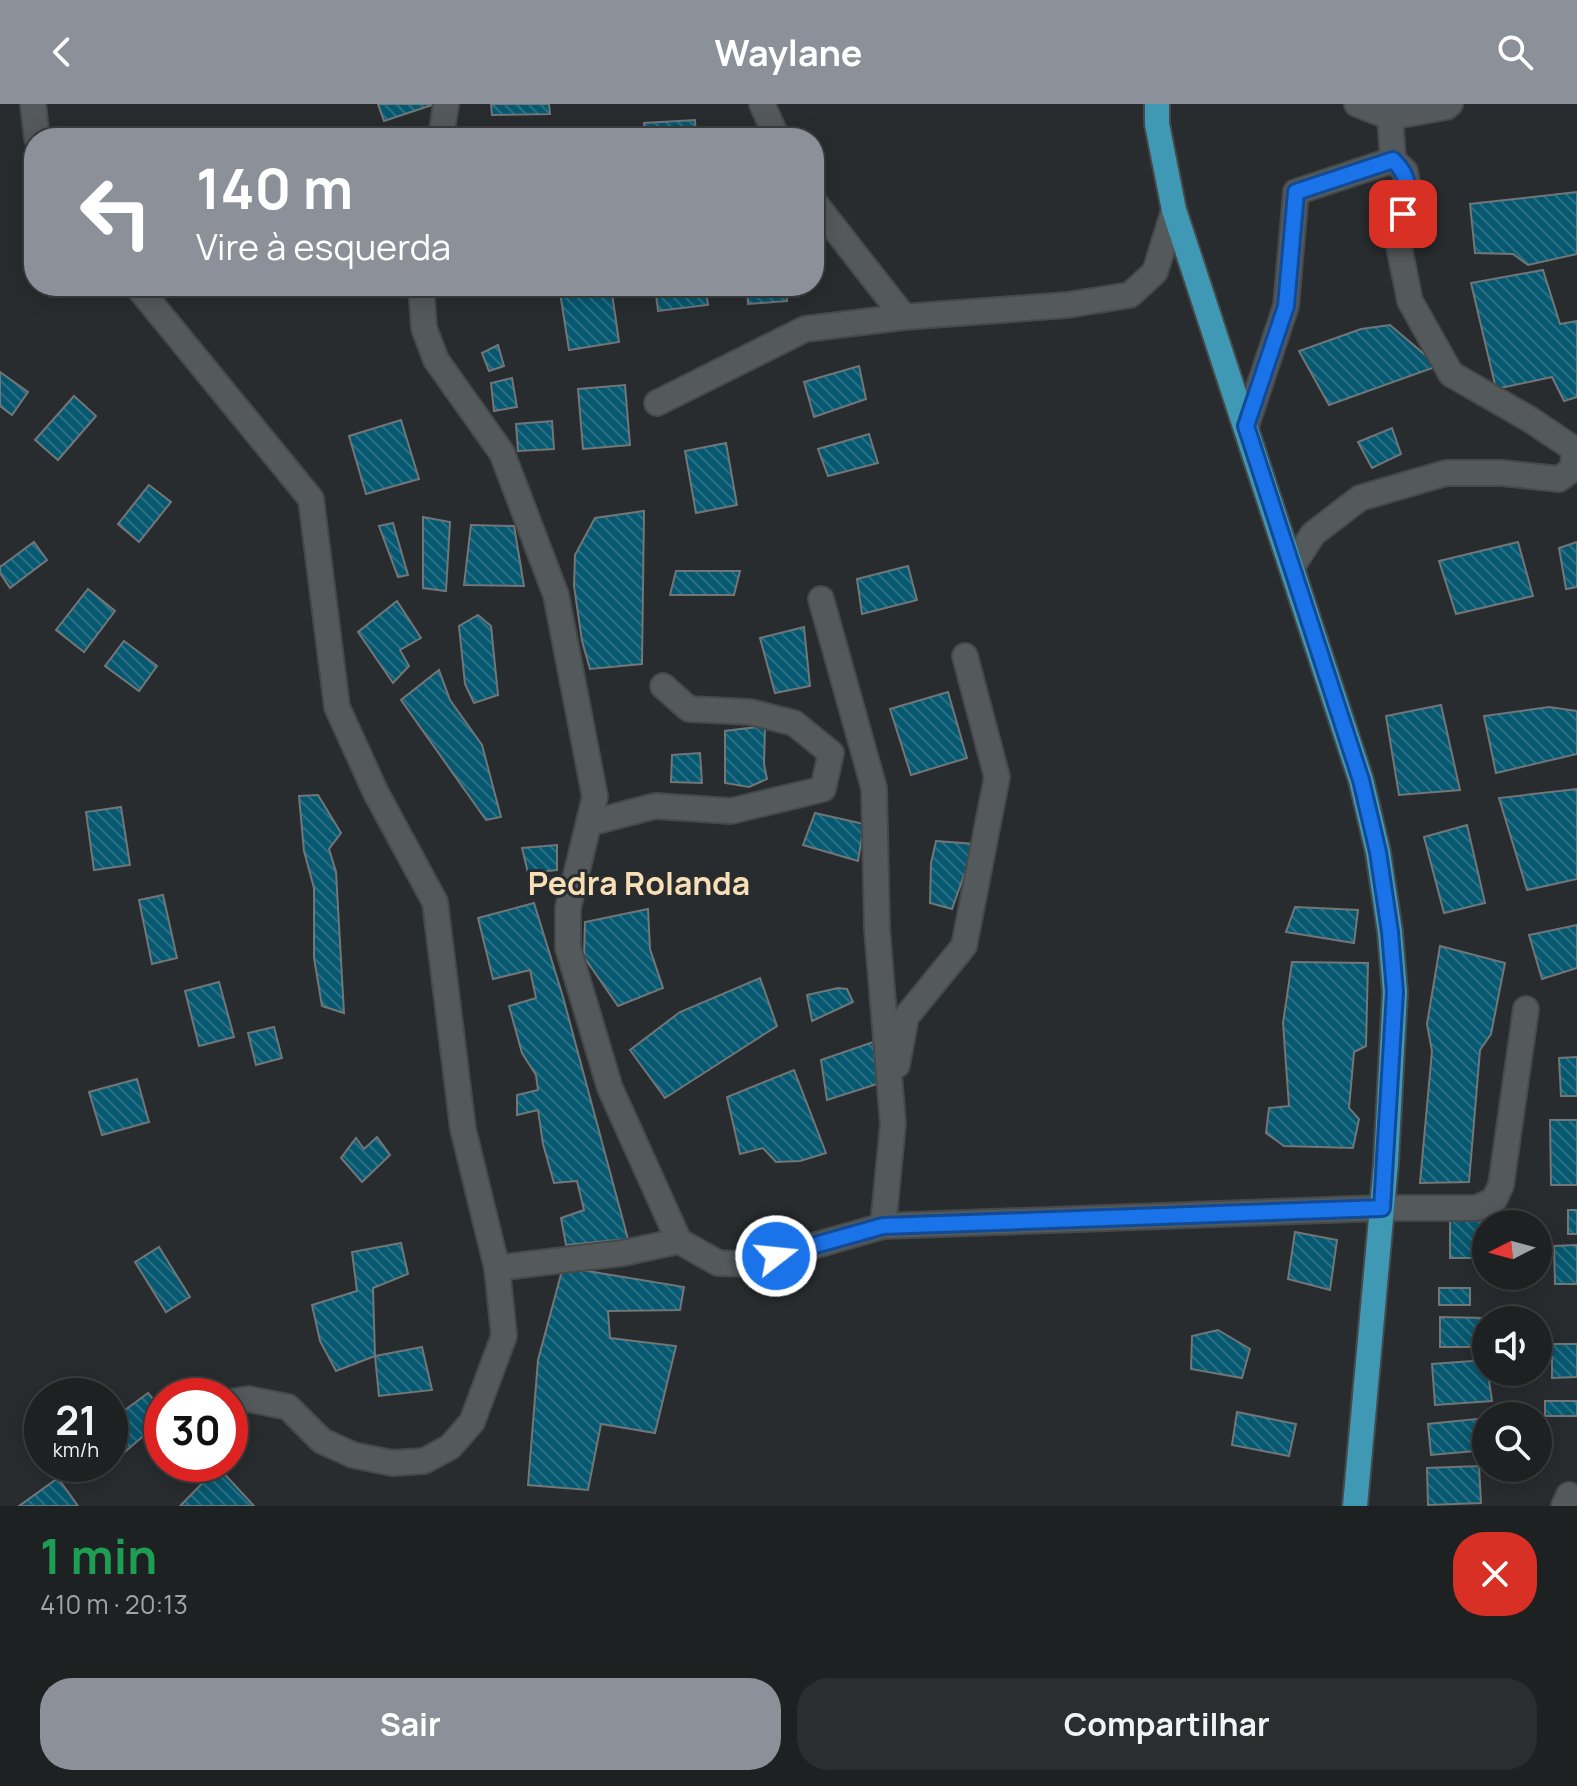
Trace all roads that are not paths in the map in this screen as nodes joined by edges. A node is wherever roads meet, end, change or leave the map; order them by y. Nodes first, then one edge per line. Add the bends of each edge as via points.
1 (33, 104) edge
2 (446, 104) edge
3 (762, 104) edge
4 (1157, 104) edge
5 (1357, 104) edge
6 (1450, 104) edge
7 (1390, 117) junction
8 (36, 128) edge
9 (442, 128) edge
10 (773, 128) edge
11 (1393, 160) junction
12 (1174, 210) junction
13 (824, 215) edge
14 (145, 296) edge
15 (422, 296) edge
16 (904, 317) junction
17 (657, 403) dead end
18 (1246, 426) junction
19 (1292, 567) junction
20 (821, 599) dead end
21 (965, 656) dead end
22 (663, 686) dead end
23 (590, 823) junction
24 (1526, 1009) dead end
25 (891, 1095) junction
26 (1382, 1208) junction
27 (883, 1226) junction
28 (679, 1241) junction
29 (497, 1268) junction
30 (248, 1399) edge
31 (1355, 1506) edge

1 - 8 street
2 - 9 street
3 - 10 street
4 - 12 main road
5 - 7 street
6 - 7 street
7 - 11 street
11 - 18 street via 1296,192 1286,306
11 - 19 street via 1405,171 1409,192 1397,237 1410,301 1451,374 1574,449 1573,469 1559,479 1446,473 1360,498 1313,534
12 - 16 street via 1155,272 1130,295
12 - 18 main road
13 - 16 street
14 - 29 street via 311,499 337,707 435,902 463,1129
15 - 23 street via 424,328 436,360 502,453 556,595 595,797
16 - 17 street via 805,329
18 - 19 main road
19 - 26 main road via 1361,780 1390,932 1395,992
20 - 25 street via 874,788 877,929
21 - 25 street via 997,777 964,946 906,1017
22 - 23 street via 689,709 750,712 794,723 831,753 823,789 731,811 655,806
23 - 28 street via 568,908 568,948 610,1088
24 - 26 street via 1501,1185 1494,1200 1477,1208
25 - 27 street
26 - 27 street
26 - 31 main road
27 - 28 street via 750,1264 718,1263
28 - 29 street
29 - 30 street via 504,1336 472,1422 450,1447 424,1461 392,1463 353,1455 322,1441 288,1407

